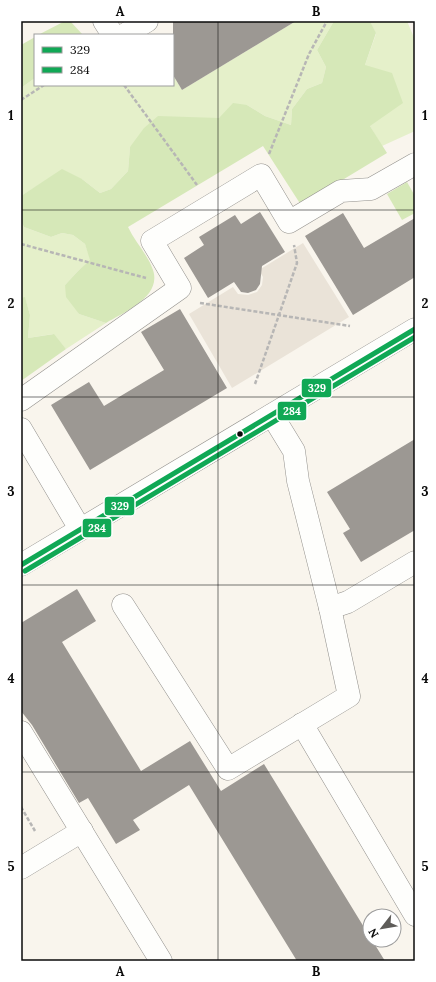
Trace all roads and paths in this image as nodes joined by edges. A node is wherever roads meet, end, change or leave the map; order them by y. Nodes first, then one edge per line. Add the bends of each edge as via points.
1 (104, 21) edge
2 (147, 21) edge
3 (327, 21) edge
4 (112, 34) edge
5 (126, 34) edge
6 (42, 86) edge
7 (125, 86) edge
8 (21, 100) edge
9 (415, 164) edge
10 (261, 175) junction
11 (199, 188) dead end
12 (293, 242) dead end
13 (21, 244) edge
14 (147, 279) dead end
15 (199, 302) dead end
16 (278, 316) junction
17 (350, 326) dead end
18 (415, 329) edge
19 (255, 384) dead end
20 (21, 400) edge
21 (272, 415) junction
22 (21, 429) edge
23 (80, 529) junction
24 (415, 562) edge
25 (21, 565) edge
26 (124, 605) dead end
27 (330, 608) junction
28 (302, 724) junction
29 (21, 732) edge
30 (82, 831) junction
31 (21, 868) edge
32 (415, 915) edge
33 (161, 961) edge

1 - 4 street
2 - 5 street
3 - 10 path via 309,54
6 - 8 path
7 - 11 path
9 - 10 street via 371,190 341,191 289,222
10 - 20 street via 152,241 180,288
12 - 16 path via 297,263
13 - 14 path
15 - 16 path
16 - 17 path
16 - 19 path
18 - 21 street
21 - 23 street
21 - 27 street via 294,452 298,481
22 - 23 street
23 - 25 street
24 - 27 street via 348,602
26 - 28 street via 228,769
27 - 28 street via 349,696
28 - 32 street
29 - 30 street
30 - 31 street
30 - 33 street

